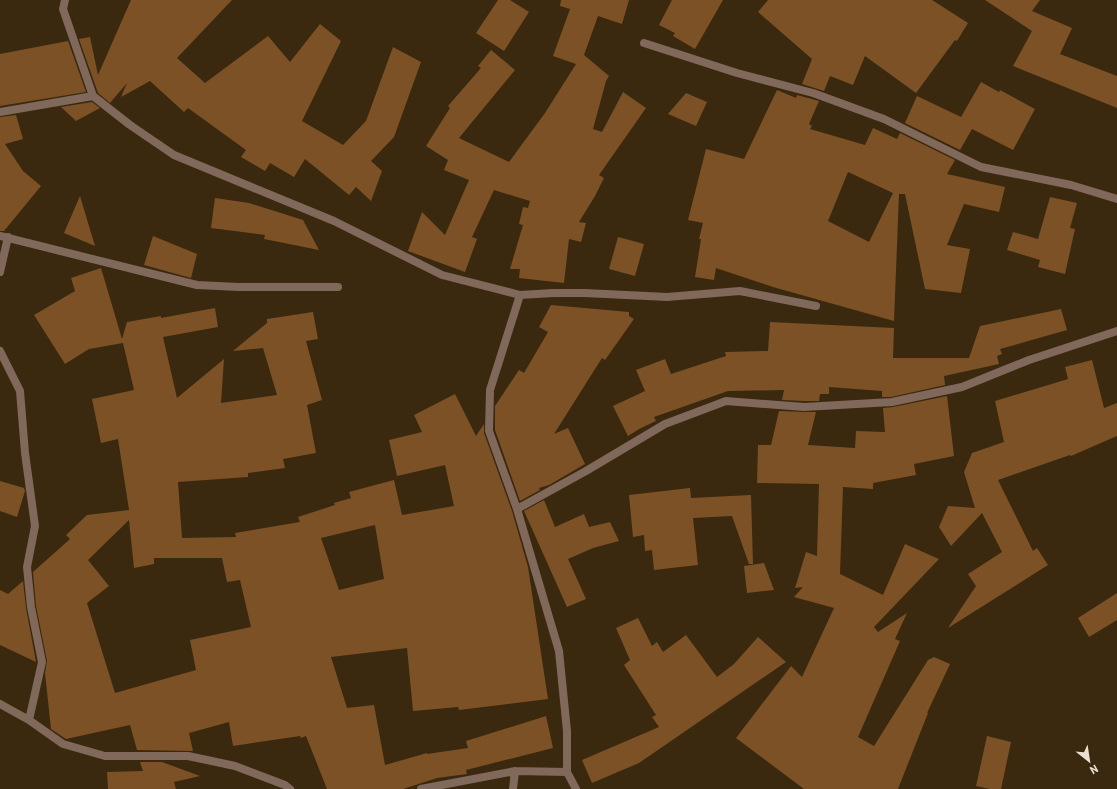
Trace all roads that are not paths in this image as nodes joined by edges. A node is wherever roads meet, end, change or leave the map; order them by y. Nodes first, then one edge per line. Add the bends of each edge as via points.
1 (64, 0) edge
2 (644, 44) dead end
3 (93, 96) junction
4 (0, 112) edge
5 (1117, 199) edge
6 (4, 237) edge
7 (0, 272) edge
8 (338, 287) dead end
9 (520, 295) junction
10 (816, 306) dead end
11 (1117, 331) edge
12 (0, 351) edge
13 (517, 509) junction
14 (0, 704) edge
15 (29, 720) junction
16 (515, 771) junction
17 (567, 772) junction
18 (290, 789) edge
19 (421, 789) edge
20 (513, 789) edge
21 (576, 789) edge

1 - 3 street via 63,9
2 - 5 street via 820,96 884,119 980,167 1072,185
3 - 4 street
3 - 9 street via 174,155 334,221 442,275
6 - 7 street
6 - 8 street via 196,285
9 - 10 street via 585,293 667,297 740,291
9 - 13 street via 490,390 489,431
11 - 13 street via 1029,360 962,387 892,402 804,407 726,401 665,424
12 - 15 street via 20,391 35,526 26,567 42,662
13 - 17 street via 559,651 567,731
14 - 15 street
15 - 18 street via 63,744 105,756 188,756 235,766
16 - 17 street
16 - 19 street
16 - 20 street
17 - 21 street

